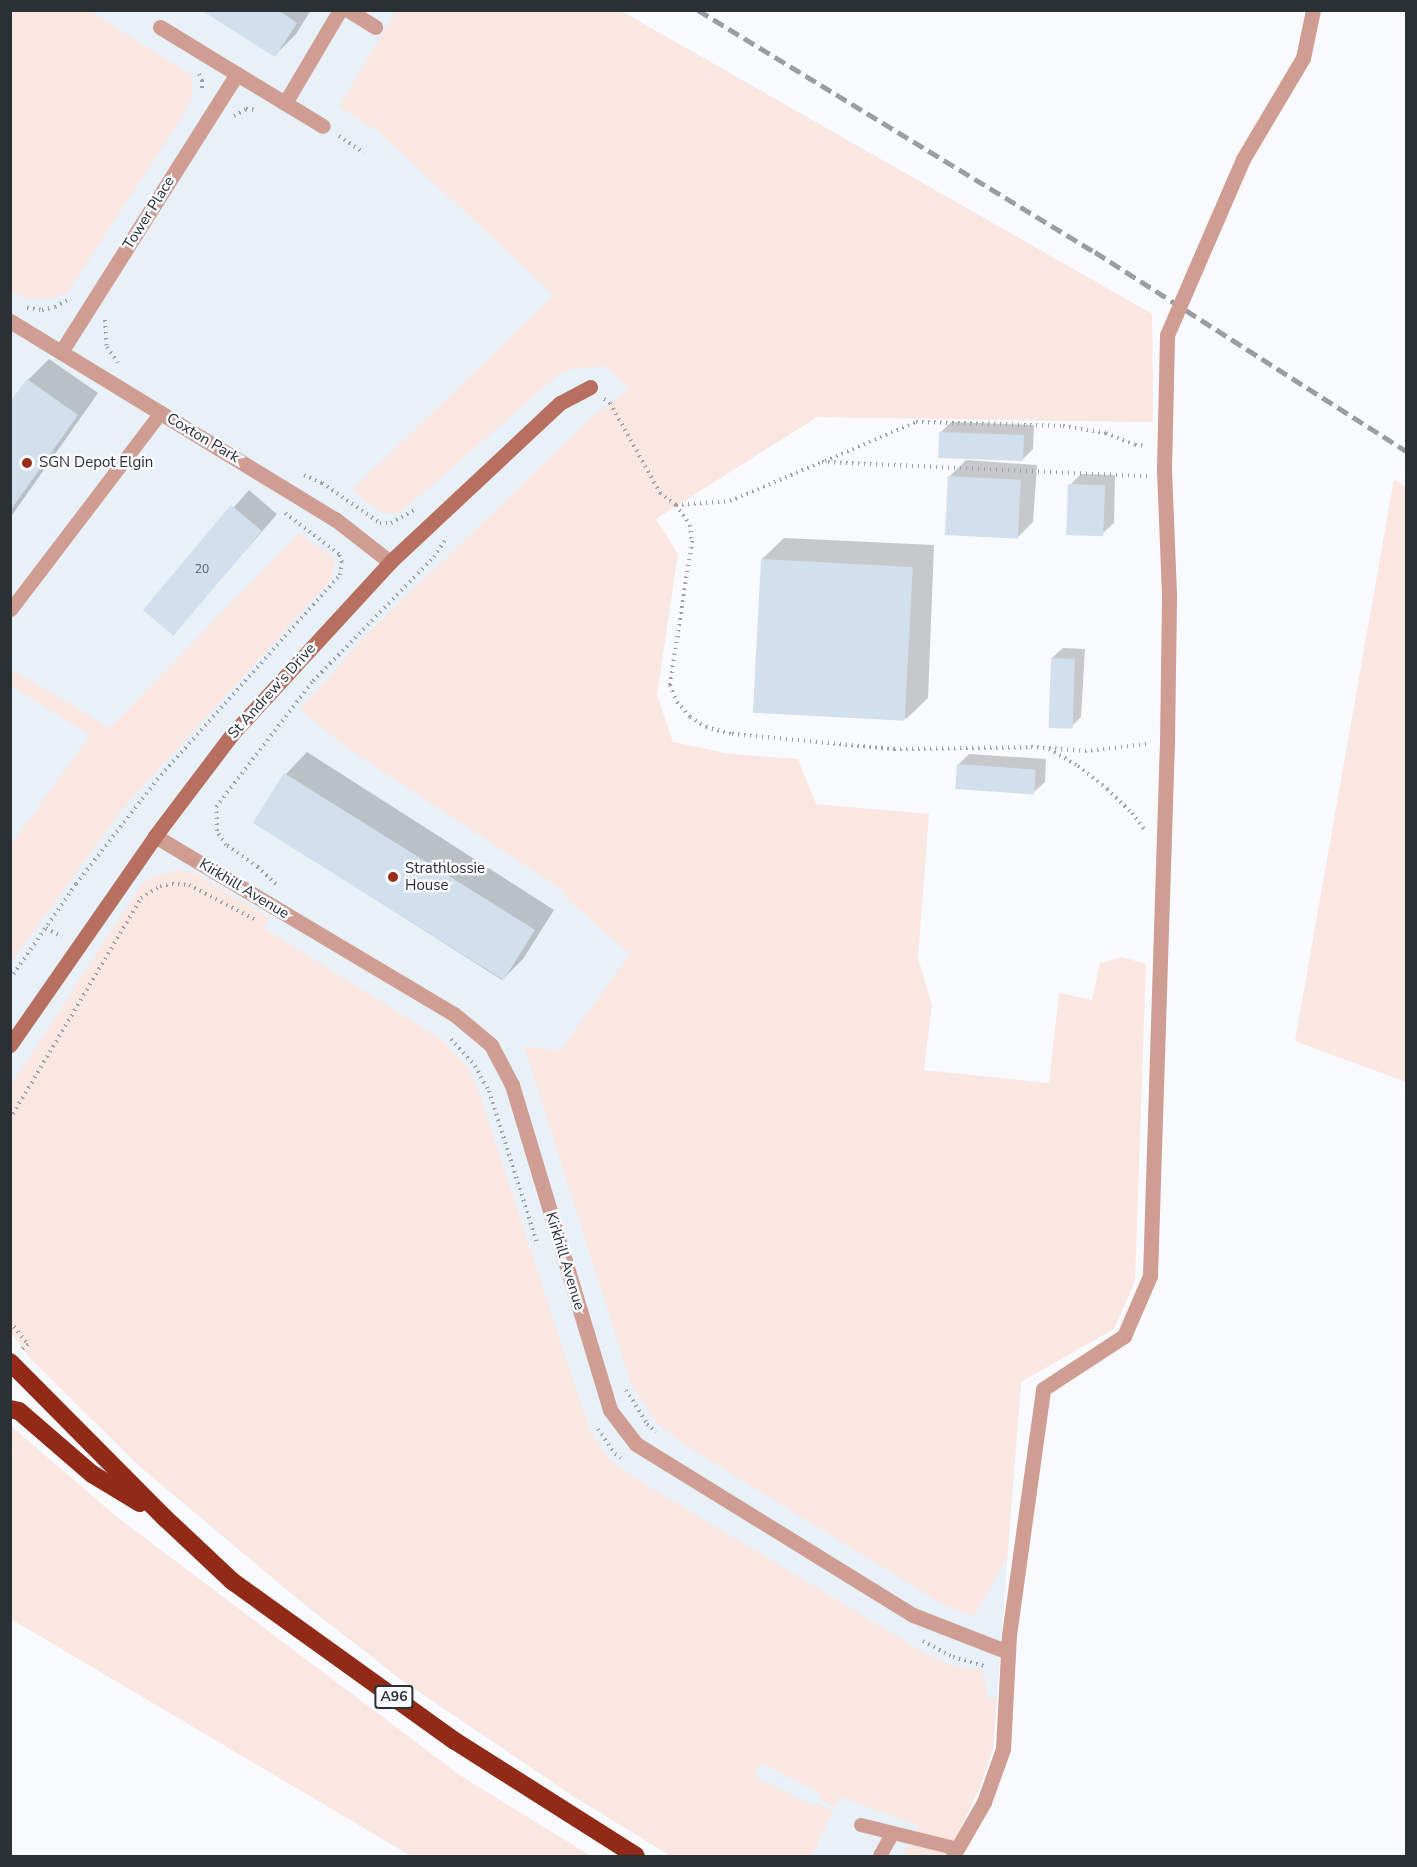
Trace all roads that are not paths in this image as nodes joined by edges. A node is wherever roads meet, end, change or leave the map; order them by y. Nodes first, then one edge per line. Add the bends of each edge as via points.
1 (340, 10) edge
2 (348, 10) edge
3 (1313, 10) edge
4 (160, 27) dead end
5 (375, 27) dead end
6 (237, 74) junction
7 (285, 103) junction
8 (323, 126) road end
9 (10, 321) edge
10 (61, 352) junction
11 (590, 387) road end
12 (161, 413) junction
13 (390, 562) junction
14 (11, 610) edge
15 (154, 836) junction
16 (10, 1045) edge
17 (10, 1362) edge
18 (10, 1409) edge
19 (165, 1518) junction
20 (1008, 1652) junction
21 (861, 1825) dead end
22 (893, 1833) junction
23 (956, 1853) edge
24 (636, 1857) edge
25 (880, 1857) edge

1 - 7 street
2 - 5 street
3 - 20 street, bridge via 1303,58 1243,159 1167,335 1167,742 1150,1276 1124,1336 1043,1389
4 - 6 street
6 - 7 street
6 - 10 street, Tower Place
7 - 8 street
9 - 10 street, Coxton Park
10 - 12 street, Coxton Park
11 - 13 street, St Andrew's Drive via 560,403
12 - 13 street, Coxton Park via 335,519
12 - 14 lane
13 - 15 street, St Andrew's Drive via 233,733
15 - 16 street, St Andrew's Drive
15 - 20 street, Kirkhill Avenue via 454,1014 491,1045 512,1085 610,1410 636,1444 913,1615
17 - 19 highway, A96
18 - 19 highway, A96 via 19,1412 92,1474
19 - 24 highway, A96 via 232,1581 426,1720
20 - 23 street via 1003,1749 984,1802
21 - 22 lane
22 - 23 lane
22 - 25 lane

